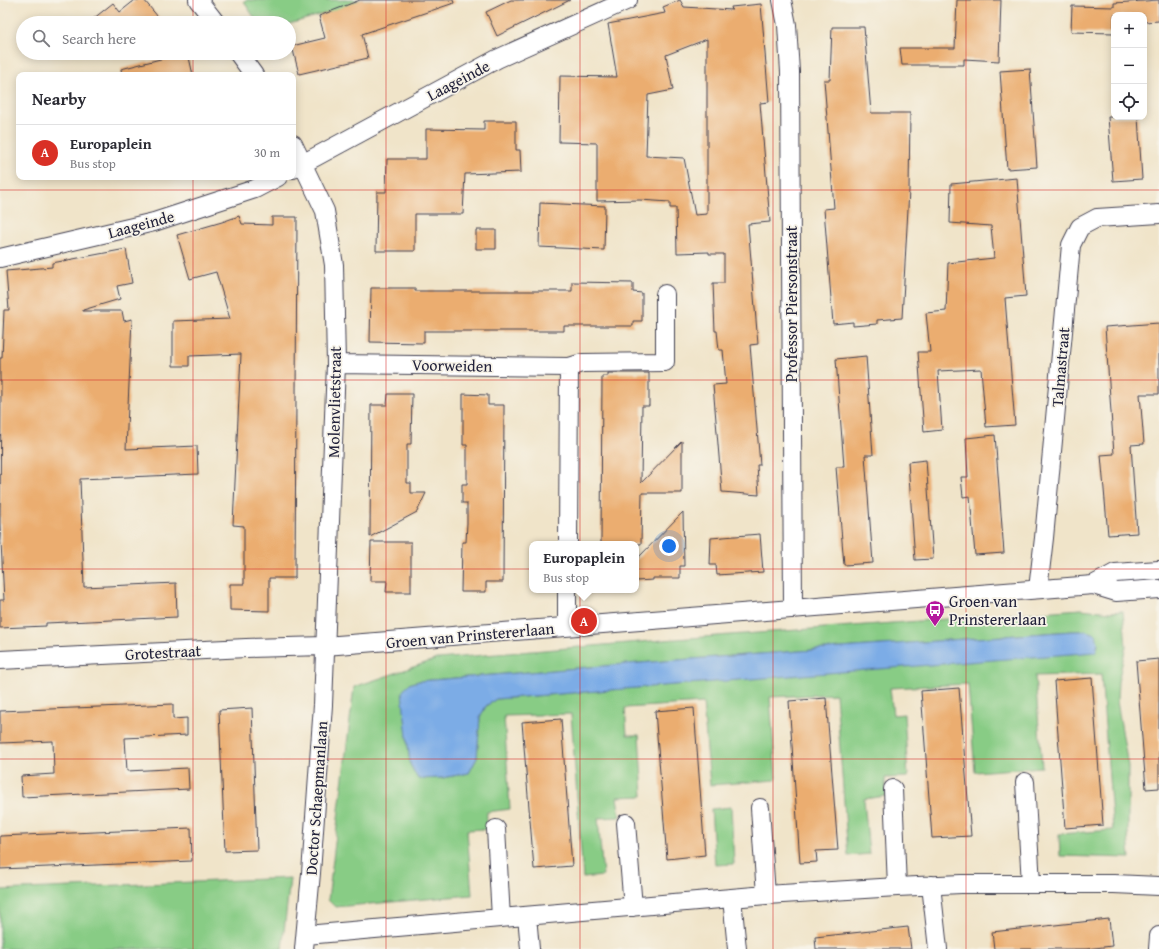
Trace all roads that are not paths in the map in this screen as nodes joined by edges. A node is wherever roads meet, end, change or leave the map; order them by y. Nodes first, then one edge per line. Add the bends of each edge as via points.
1 (198, 0) edge
2 (628, 0) edge
3 (782, 0) edge
4 (211, 16) edge
5 (243, 60) edge
6 (252, 72) edge
7 (298, 166) edge
8 (272, 180) edge
9 (1159, 214) edge
10 (0, 258) edge
11 (665, 294) dead end
12 (336, 364) junction
13 (569, 367) junction
14 (568, 541) edge
15 (1159, 570) edge
16 (1093, 584) junction
17 (1038, 589) junction
18 (1159, 589) edge
19 (567, 593) edge
20 (793, 609) junction
21 (567, 627) junction
22 (325, 646) junction
23 (0, 660) edge
24 (1025, 782) dead end
25 (893, 789) dead end
26 (760, 808) dead end
27 (626, 823) dead end
28 (496, 829) dead end
29 (1031, 884) junction
30 (931, 885) junction
31 (1159, 886) edge
32 (897, 887) junction
33 (766, 895) junction
34 (732, 898) junction
35 (633, 907) junction
36 (527, 916) junction
37 (501, 918) junction
38 (1159, 936) edge
39 (305, 942) edge
40 (530, 949) edge
41 (737, 949) edge
42 (938, 949) edge
43 (1158, 949) edge

1 - 4 street
2 - 7 street, Laageinde via 497,59
3 - 20 street, Professor Piersonstraat via 787,25 790,72
5 - 6 street
7 - 12 street, Molenvlietstraat via 325,211 334,265
8 - 10 street, Laageinde via 255,189 154,222
9 - 17 street, Talmastraat via 1097,218 1080,227 1071,245
11 - 13 street, Voorweiden via 665,362 582,363
12 - 13 street, Voorweiden
12 - 22 street, Molenvlietstraat
13 - 14 street
15 - 16 street, Groen van Prinstererlaan via 1115,573
16 - 17 street, Groen van Prinstererlaan
16 - 18 street, Groen van Prinstererlaan via 1116,592
17 - 20 street, Groen van Prinstererlaan
19 - 21 street
20 - 21 street, Groen van Prinstererlaan
21 - 22 street, Groen van Prinstererlaan
22 - 23 street, Grotestraat
22 - 39 street, Doctor Schaepmanlaan
24 - 29 street
25 - 32 street
26 - 33 street
27 - 35 street
28 - 37 street
29 - 30 street
29 - 31 street
30 - 32 street
30 - 42 street
32 - 33 street
33 - 34 street
34 - 35 street
34 - 41 street
35 - 36 street
36 - 37 street
36 - 40 street
37 - 39 street
38 - 43 street

